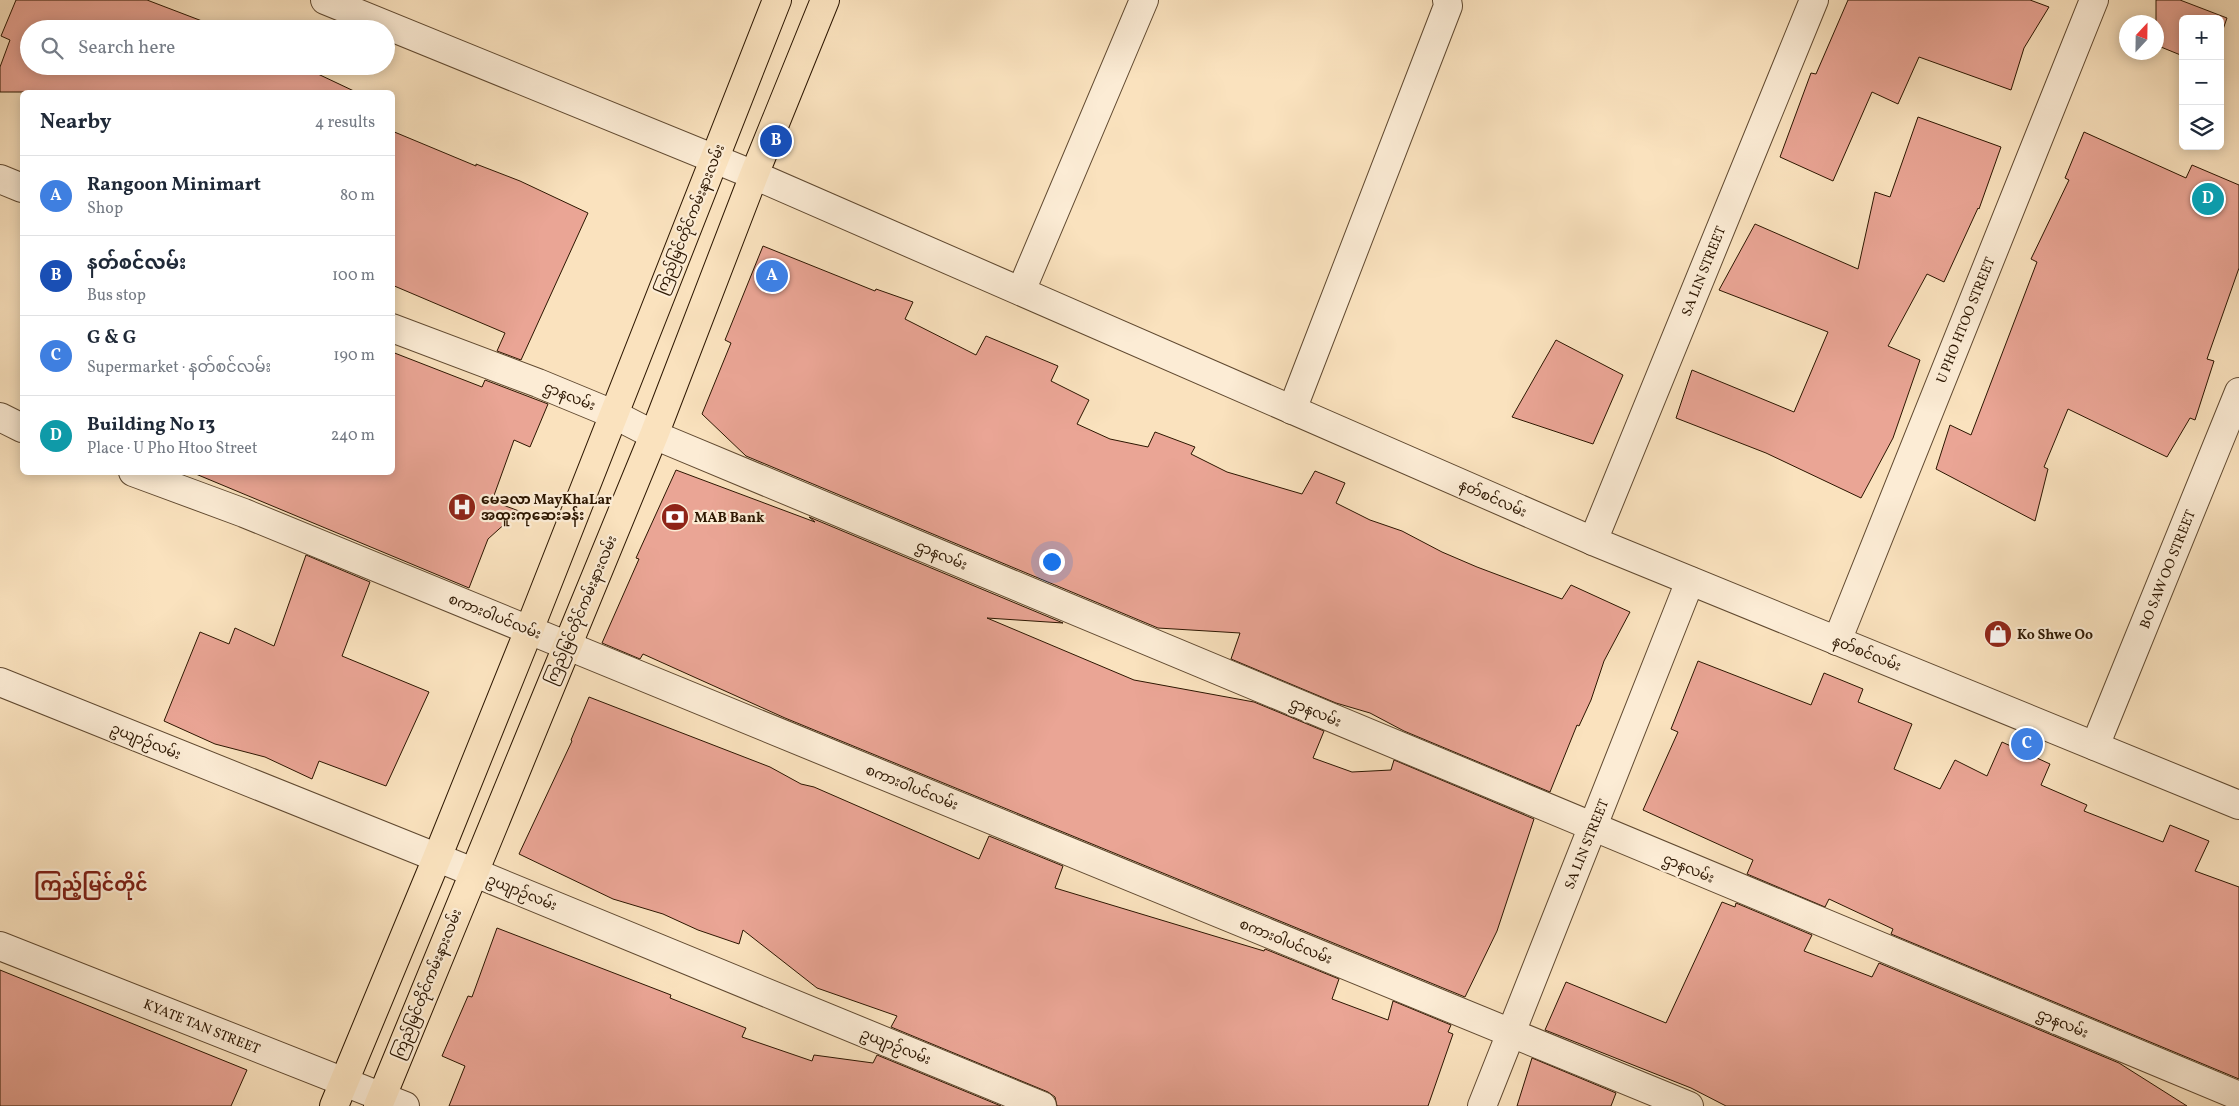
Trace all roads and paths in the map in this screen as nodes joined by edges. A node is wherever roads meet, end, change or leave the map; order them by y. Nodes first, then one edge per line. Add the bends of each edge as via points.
1 (325, 0) edge
2 (777, 0) edge
3 (825, 0) edge
4 (1144, 0) edge
5 (1447, 0) edge
6 (1814, 0) edge
7 (2094, 0) edge
8 (374, 20) edge
9 (395, 29) edge
10 (715, 159) junction
11 (754, 175) junction
12 (0, 179) edge
13 (20, 187) edge
14 (1021, 291) junction
15 (395, 329) edge
16 (2239, 392) edge
17 (1292, 410) junction
18 (613, 414) junction
19 (0, 417) edge
20 (20, 427) edge
21 (654, 435) junction
22 (141, 475) edge
23 (1593, 541) junction
24 (1690, 581) junction
25 (528, 630) junction
26 (1837, 641) junction
27 (566, 645) junction
28 (0, 682) edge
29 (2095, 746) junction
30 (2239, 804) edge
31 (1593, 828) junction
32 (437, 858) junction
33 (473, 872) junction
34 (0, 946) edge
35 (1511, 1033) junction
36 (339, 1094) edge
37 (2239, 1096) edge
38 (388, 1103) edge
39 (1042, 1106) edge
40 (1482, 1106) edge
41 (1689, 1106) edge

1 - 8 street
2 - 10 main road, ကြည်မြင်တိုင်ကမ်းနားလမ်း
3 - 11 main road, ကြည်မြင်တိုင်ကမ်းနားလမ်း
4 - 14 street
5 - 17 street via 1448,6
6 - 23 street, SA LIN STREET
7 - 26 street, U PHO HTOO STREET
9 - 10 street
10 - 11 street, နတ်စင်လမ်း
10 - 18 main road, ကြည်မြင်တိုင်ကမ်းနားလမ်း
11 - 14 street, နတ်စင်လမ်း
11 - 21 main road, ကြည်မြင်တိုင်ကမ်းနားလမ်း
12 - 13 street
14 - 17 street, နတ်စင်လမ်း
15 - 18 street, ဌာနလမ်း
16 - 29 street, BO SAW OO STREET
17 - 23 street, နတ်စင်လမ်း
18 - 21 street, ဌာနလမ်း
18 - 25 main road, ကြည်မြင်တိုင်ကမ်းနားလမ်း
19 - 20 street
21 - 27 main road, ကြည်မြင်တိုင်ကမ်းနားလမ်း
21 - 31 street, ဌာနလမ်း
22 - 25 street, စကားဝါပင်လမ်း via 244,513
23 - 24 street, နတ်စင်လမ်း
24 - 26 street, နတ်စင်လမ်း
24 - 31 street, SA LIN STREET
25 - 27 street, စကားဝါပင်လမ်း
25 - 32 main road, ကြည်မြင်တိုင်ကမ်းနားလမ်း
26 - 29 street, နတ်စင်လမ်း
27 - 33 main road, ကြည်မြင်တိုင်ကမ်းနားလမ်း
27 - 35 street, စကားဝါပင်လမ်း
28 - 32 street, ဥယျာဉ်လမ်း
29 - 30 street, နတ်စင်လမ်း
31 - 35 street, SA LIN STREET
31 - 37 street, ဌာနလမ်း
32 - 33 street, ဥယျာဉ်လမ်း
32 - 36 main road, ကြည်မြင်တိုင်ကမ်းနားလမ်း
33 - 38 main road, ကြည်မြင်တိုင်ကမ်းနားလမ်း
33 - 39 street, ဥယျာဉ်လမ်း
34 - 36 street, KYATE TAN STREET
35 - 40 street, SA LIN STREET
35 - 41 street, စကားဝါပင်လမ်း
36 - 38 street, KYATE TAN STREET

